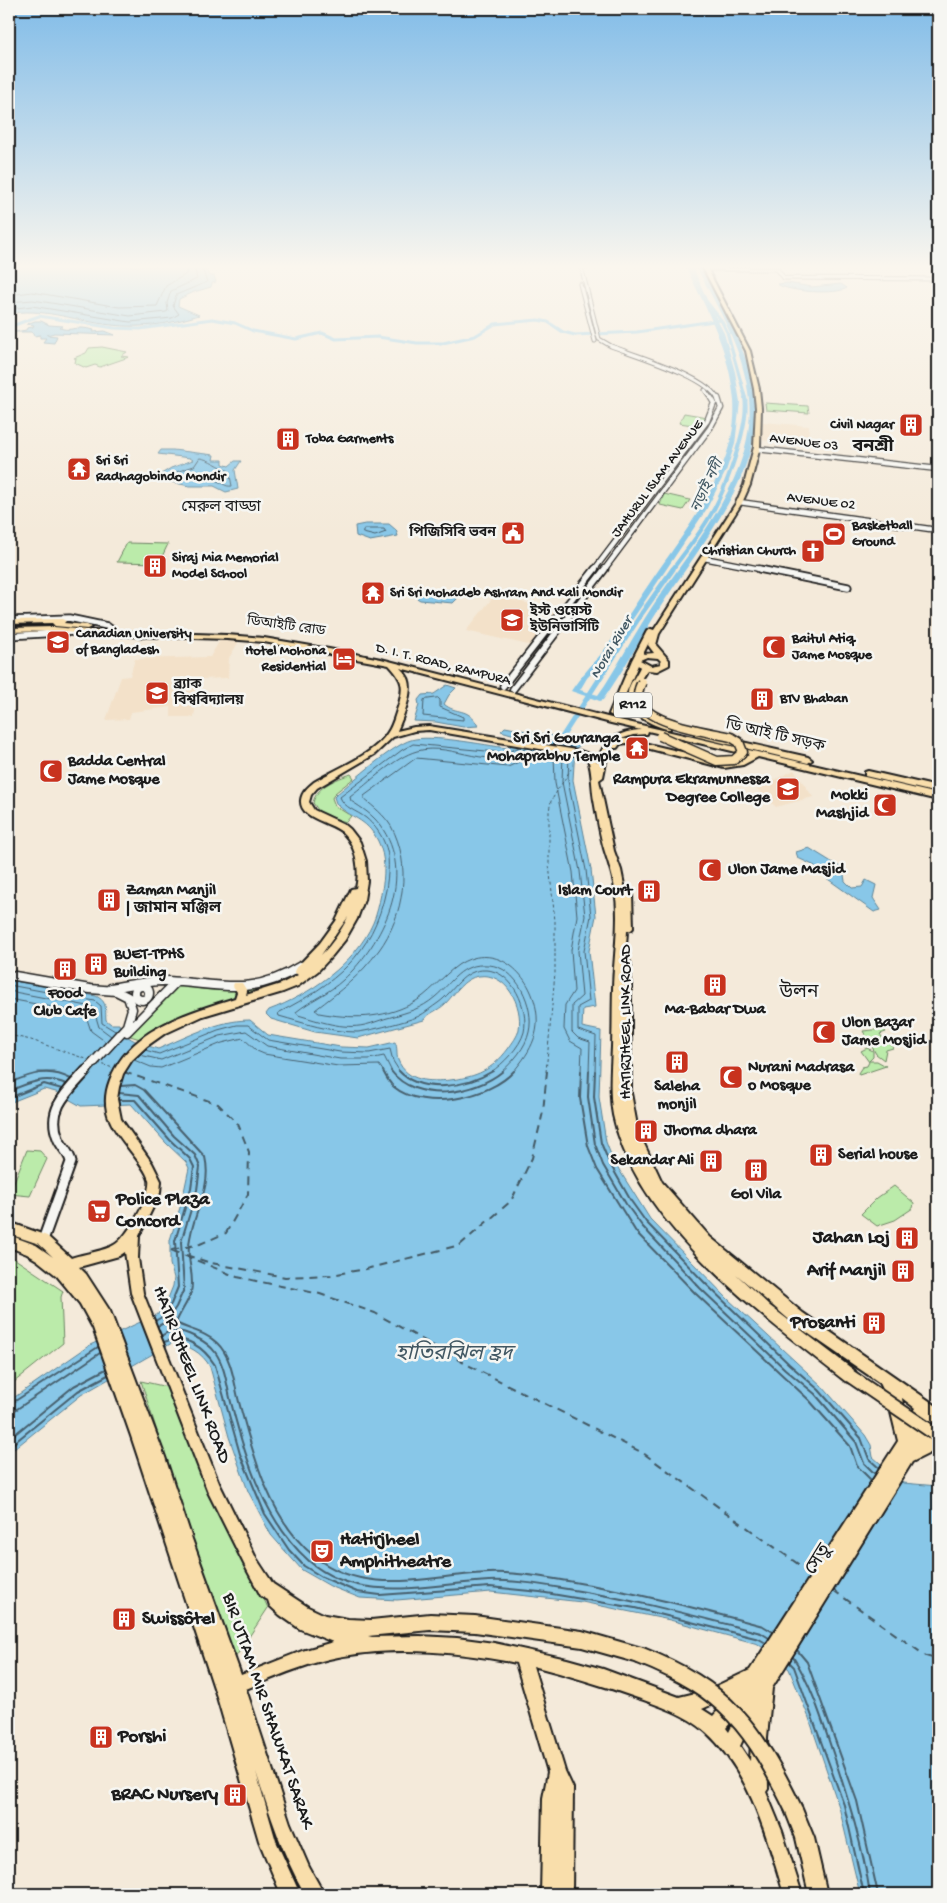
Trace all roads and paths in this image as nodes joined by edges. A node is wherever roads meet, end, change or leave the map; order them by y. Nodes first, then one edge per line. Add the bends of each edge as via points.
1 (634, 355) edge
2 (749, 355) edge
3 (759, 416) junction
4 (757, 449) junction
5 (938, 469) edge
6 (672, 473) junction
7 (739, 502) junction
8 (930, 529) dead end
9 (704, 558) junction
10 (848, 587) dead end
11 (9, 623) edge
12 (552, 625) junction
13 (561, 627) junction
14 (73, 628) junction
15 (111, 629) junction
16 (66, 631) junction
17 (9, 633) edge
18 (534, 650) junction
19 (329, 651) joint
20 (543, 652) junction
21 (660, 656) junction
22 (527, 658) junction
23 (637, 659) junction
24 (537, 660) junction
25 (392, 664) junction
26 (644, 667) junction
27 (654, 669) junction
28 (509, 679) junction
29 (519, 682) junction
30 (503, 686) junction
31 (513, 689) junction
32 (404, 699) junction
33 (553, 702) junction
34 (614, 717) junction
35 (667, 727) junction
36 (645, 732) junction
37 (391, 735) junction
38 (756, 755) junction
39 (602, 761) junction
40 (594, 771) junction
41 (938, 790) edge
42 (938, 797) edge
43 (358, 901) junction
44 (619, 927) junction
45 (623, 950) junction
46 (318, 952) junction
47 (622, 969) junction
48 (9, 975) edge
49 (176, 982) junction
50 (144, 985) junction
51 (238, 986) junction
52 (104, 990) junction
53 (270, 992) junction
54 (147, 998) junction
55 (132, 999) junction
56 (240, 1002) junction
57 (155, 1003) junction
58 (618, 1004) junction
59 (131, 1024) junction
60 (9, 1228) edge
61 (134, 1234) junction
62 (42, 1240) junction
63 (9, 1242) edge
64 (65, 1268) junction
65 (879, 1376) junction
66 (127, 1385) junction
67 (924, 1405) junction
68 (937, 1414) edge
69 (938, 1436) edge
70 (938, 1441) edge
71 (903, 1450) junction
72 (267, 1590) junction
73 (375, 1645) junction
74 (522, 1656) junction
75 (760, 1679) junction
76 (230, 1688) junction
77 (680, 1705) junction
78 (714, 1728) junction
79 (731, 1746) junction
80 (557, 1772) junction
81 (761, 1799) junction
82 (291, 1894) edge
83 (315, 1894) edge
84 (550, 1894) edge
85 (563, 1894) edge
86 (793, 1894) edge
87 (818, 1894) edge

1 - 6 street, JAHURUL ISLAM AVENUE via 700,382 719,398 721,408 715,420
2 - 3 main road, R112 via 760,403
3 - 4 main road, R112
3 - 23 main road, R112 via 752,454 735,501 650,633
4 - 5 street, AVENUE 03
4 - 7 main road, R112
6 - 12 street, JAHURUL ISLAM AVENUE
6 - 13 street, JAHURUL ISLAM AVENUE
7 - 8 street, AVENUE 02
7 - 9 main road, R112
9 - 10 street
9 - 21 main road, R112 via 655,634 652,644
11 - 14 main road, ডিআইটি রোড
11 - 14 main road via 56,621
11 - 15 street via 69,618
12 - 13 street
12 - 18 street, JAHURUL ISLAM AVENUE
13 - 20 street, JAHURUL ISLAM AVENUE
14 - 15 main road, ডিআইটি রোড
14 - 16 main road, ডিআইটি রোড
14 - 17 street
14 - 19 main road, ডিআইটি রোড via 264,640
15 - 30 main road, ডিআইটি রোড via 290,638 382,656
16 - 17 main road
16 - 17 main road, ডিআইটি রোড via 48,628
18 - 20 street
18 - 22 street, JAHURUL ISLAM AVENUE
19 - 25 main road, D. I. T. ROAD, RAMPURA
20 - 24 street, JAHURUL ISLAM AVENUE
21 - 23 main road via 650,654
21 - 27 main road, R112 via 665,663
22 - 24 street
22 - 28 street, JAHURUL ISLAM AVENUE
23 - 26 main road, R112
23 - 34 main road, R112
24 - 29 street, JAHURUL ISLAM AVENUE
25 - 32 main road via 406,681
25 - 33 main road, D. I. T. ROAD, RAMPURA
26 - 27 main road, R112
26 - 35 main road, R112 via 632,692 633,704 646,718
27 - 36 main road, bridge via 638,690 638,701 647,712 662,720 731,737 739,742 743,752 734,760 717,761
28 - 29 street
28 - 30 street, JAHURUL ISLAM AVENUE
29 - 31 street, JAHURUL ISLAM AVENUE
30 - 31 main road, ডিআইটি রোড
31 - 33 main road, ডিআইটি রোড
32 - 37 main road
32 - 46 main road via 377,741 313,782 300,795 301,810 317,823 342,834 355,863 351,902
33 - 34 main road, ডি আই টি সড়ক
34 - 35 main road, ডি আই টি সড়ক
34 - 36 main road via 627,728
34 - 38 main road, ডি আই টি সড়ক
35 - 41 main road, ডি আই টি সড়ক
36 - 39 main road, HATIRJHEEL LINK ROAD via 629,732 617,737
37 - 40 main road via 426,728 577,753 591,758
37 - 43 main road via 315,786 306,798 310,811 323,820 342,826 355,843 362,872
38 - 39 main road via 740,763 720,765 623,741 616,744
38 - 42 main road, ডি আই টি সড়ক
39 - 40 main road
39 - 45 main road, HATIRJHEEL LINK ROAD via 599,782 627,895 629,927
40 - 44 main road via 594,785 620,890
43 - 46 main road via 339,932
43 - 53 main road via 348,928 330,951 299,979
44 - 45 main road
44 - 58 main road via 612,985
45 - 47 main road, HATIRJHEEL LINK ROAD
46 - 51 street via 277,981
46 - 53 main road via 299,972
47 - 58 main road
47 - 65 main road, HATIRJHEEL LINK ROAD via 625,1093 632,1131 658,1186 706,1241 798,1318
48 - 52 street
49 - 50 street
49 - 51 street
49 - 57 street
50 - 52 street
50 - 54 street via 150,992
50 - 55 street via 137,989
51 - 56 main road via 242,991
52 - 55 street via 118,991
53 - 56 main road
54 - 55 street
54 - 57 street
55 - 59 street
56 - 61 main road, HATIR JHEEL LINK ROAD via 174,1025 145,1041 127,1058 118,1073 111,1109 117,1127 156,1182 155,1191
57 - 59 street
58 - 69 main road, bridge via 616,1094 626,1142 660,1204 695,1244 765,1310 850,1376
59 - 62 street via 61,1102 54,1120 55,1130 70,1154 71,1162
60 - 62 main road
61 - 64 main road via 119,1250
61 - 72 main road, HATIR JHEEL LINK ROAD via 134,1275 142,1308 213,1488
62 - 64 main road
63 - 64 main road
64 - 66 main road via 95,1296
65 - 67 main road, HATIRJHEEL LINK ROAD
65 - 71 main road via 892,1391 903,1428
66 - 76 main road via 174,1544
66 - 76 main road, BIR UTTAM MIR SHAWKAT SARAK via 158,1457
67 - 68 main road, HATIRJHEEL LINK ROAD
67 - 71 main road
68 - 71 main road
70 - 71 main road via 916,1451
71 - 75 main road, সেতু
72 - 73 main road, HATIR JHEEL LINK ROAD via 285,1611 302,1623
72 - 87 main road, HATIR JHEEL LINK ROAD, bridge via 302,1613 325,1623 370,1628 430,1622 490,1625 582,1639 666,1664 686,1674 704,1685 729,1708 769,1759 805,1838
73 - 74 main road via 447,1645
73 - 76 main road via 319,1654
74 - 77 main road via 600,1676
74 - 80 main road
75 - 77 main road
75 - 78 main road
75 - 79 main road
75 - 81 main road
76 - 82 main road via 264,1830
76 - 83 main road, BIR UTTAM MIR SHAWKAT SARAK via 282,1824
77 - 78 main road
78 - 79 main road
79 - 81 main road
80 - 84 main road via 552,1798
80 - 85 main road via 564,1788
81 - 86 main road

